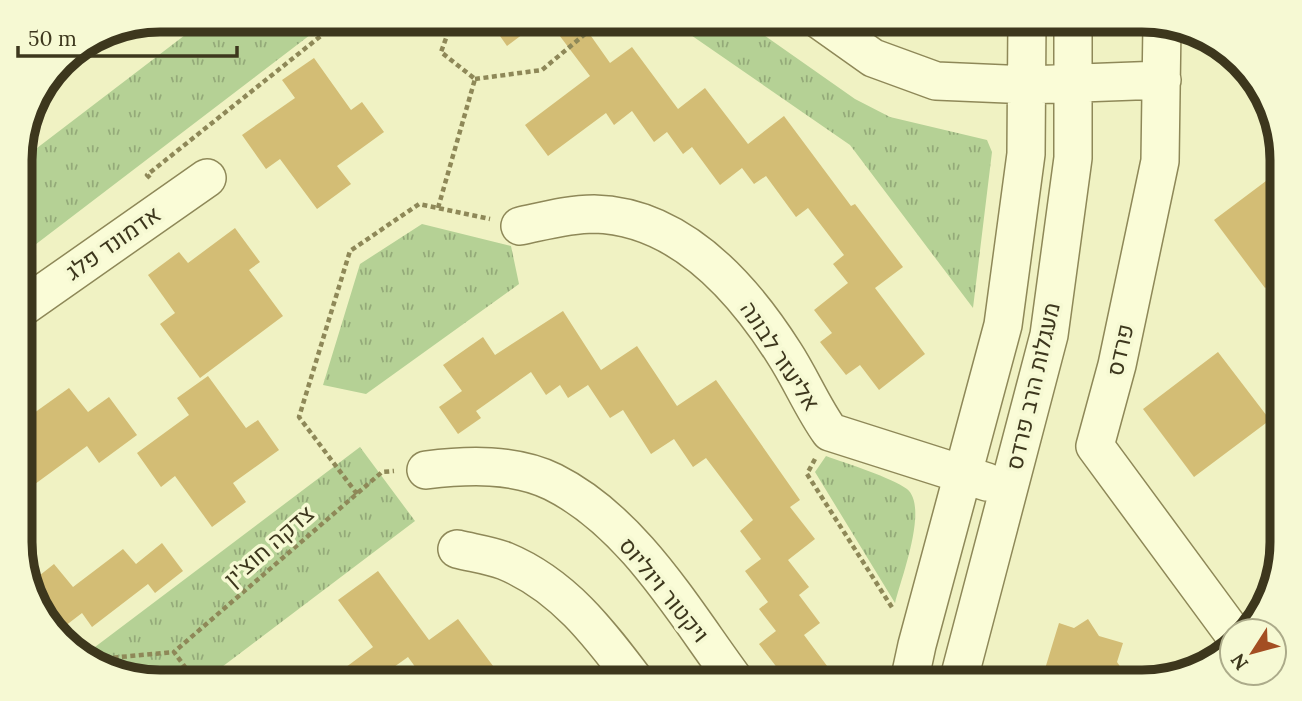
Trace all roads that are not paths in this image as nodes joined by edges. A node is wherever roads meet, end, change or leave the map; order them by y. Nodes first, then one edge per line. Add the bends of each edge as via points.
1 (836, 32) edge
2 (1027, 32) edge
3 (1073, 32) edge
4 (1162, 33) edge
5 (1162, 80) junction
6 (1074, 84) junction
7 (1027, 85) junction
8 (207, 178) dead end
9 (520, 226) road end
10 (32, 301) edge
11 (426, 470) road end
12 (964, 475) junction
13 (1009, 488) junction
14 (457, 549) dead end
15 (1221, 617) edge
16 (727, 669) edge
17 (912, 669) edge
18 (961, 669) edge
19 (627, 670) edge

1 - 7 street via 873,58 936,81
2 - 7 street
3 - 6 street
4 - 5 street, פרדס
5 - 6 street
5 - 15 street, פרדס via 1158,173 1095,446
6 - 7 street
6 - 13 street, מעגלות הרב פרדס via 1073,158 1051,321
7 - 12 street via 1026,154 1003,325
8 - 10 street, אדמונד פלג
9 - 12 street, אליעזר לבונה via 593,214 626,218 663,232 698,253 758,314 830,432
11 - 16 street, ויקטור ויוליוס via 467,465 508,469 552,481 595,509 641,555
12 - 13 street, אליעזר לבונה
12 - 17 street
13 - 18 street, מעגלות הרב פרדס
14 - 19 street via 503,560 537,576 602,636

